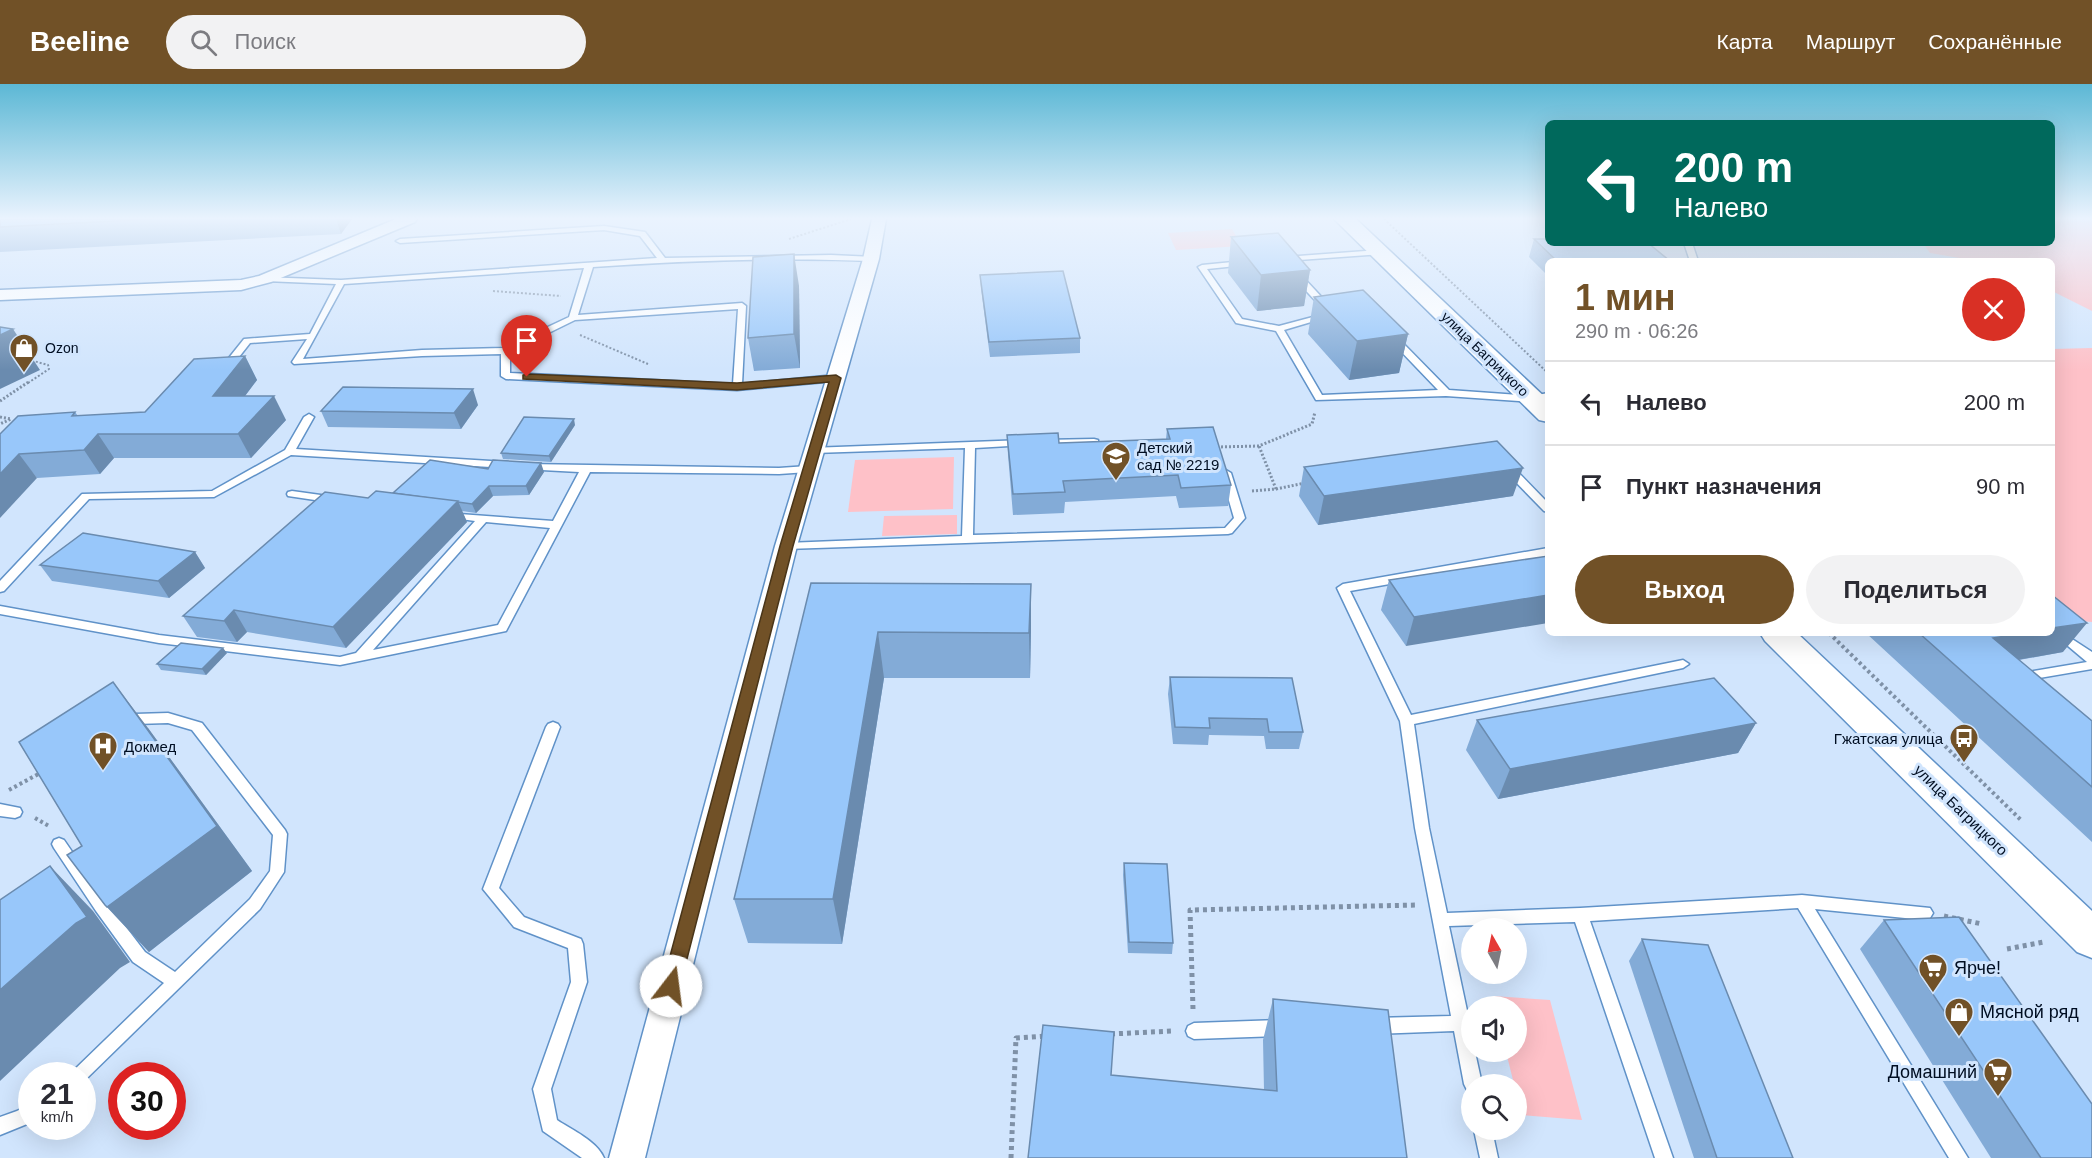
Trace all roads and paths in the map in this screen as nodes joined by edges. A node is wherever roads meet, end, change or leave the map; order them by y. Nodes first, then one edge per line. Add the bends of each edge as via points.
1 (289, 269) edge
2 (541, 269) edge
3 (588, 269) edge
4 (868, 269) edge
5 (1203, 269) edge
6 (1290, 269) edge
7 (1398, 269) edge
8 (1437, 269) edge
9 (265, 279) junction
10 (341, 282) junction
11 (0, 295) edge
12 (573, 318) junction
13 (557, 326) junction
14 (1384, 328) edge
15 (1279, 329) junction
16 (313, 336) junction
17 (505, 351) junction
18 (22, 358) dead end
19 (1545, 370) edge
20 (221, 375) edge
21 (836, 378) junction
22 (698, 385) junction
23 (737, 387) junction
24 (1446, 393) junction
25 (1319, 398) junction
26 (0, 401) edge
27 (1543, 403) edge
28 (0, 417) edge
29 (309, 417) dead end
30 (0, 424) edge
31 (1110, 442) edge
32 (969, 444) junction
33 (1258, 446) junction
34 (1217, 447) joint
35 (814, 450) junction
36 (289, 452) junction
37 (1497, 458) edge
38 (586, 469) junction
39 (808, 469) junction
40 (1313, 481) edge
41 (1276, 489) junction
42 (1232, 492) junction
43 (292, 494) dead end
44 (351, 502) edge
45 (1545, 506) edge
46 (434, 513) edge
47 (482, 519) junction
48 (556, 525) junction
49 (967, 539) junction
50 (786, 546) junction
51 (1545, 553) edge
52 (0, 588) edge
53 (0, 610) edge
54 (1780, 636) edge
55 (1832, 636) edge
56 (2072, 643) edge
57 (360, 657) junction
58 (2092, 659) edge
59 (1683, 664) dead end
60 (2092, 665) edge
61 (2010, 679) edge
62 (135, 719) edge
63 (1407, 721) junction
64 (553, 727) dead end
65 (47, 768) edge
66 (0, 794) edge
67 (0, 810) edge
68 (15, 812) joint
69 (2024, 822) dead end
70 (59, 844) joint
71 (1802, 901) junction
72 (1439, 912) junction
73 (1926, 913) joint
74 (1580, 915) junction
75 (1982, 924) dead end
76 (2092, 939) edge
77 (176, 981) junction
78 (1459, 1023) junction
79 (1355, 1026) edge
80 (1298, 1028) edge
81 (1194, 1031) junction
82 (1099, 1034) edge
83 (1051, 1036) edge
84 (94, 1062) edge
85 (1471, 1074) edge
86 (18, 1119) edge
87 (0, 1126) edge
88 (1486, 1140) edge
89 (595, 1158) edge
90 (627, 1158) edge
91 (1011, 1158) edge
92 (1490, 1158) edge
93 (1664, 1158) edge
94 (1959, 1158) edge

1 - 9 street
2 - 10 lane
3 - 12 lane
4 - 21 street
5 - 15 lane via 1239,321
6 - 15 lane via 1333,314
7 - 27 street, улица Багрицкого
8 - 19 path
9 - 10 lane
9 - 11 street via 241,285
10 - 16 lane
12 - 13 lane
12 - 23 lane via 742,306
13 - 17 lane
13 - 22 path
14 - 24 lane
15 - 25 lane
16 - 17 lane via 297,362
16 - 20 lane via 247,341
17 - 22 lane via 506,376
18 - 26 path via 50,369
21 - 23 lane
21 - 35 street
22 - 23 lane
24 - 25 lane
24 - 27 lane
25 - 33 path via 1311,424
28 - 30 path via 11,419
29 - 36 lane
31 - 32 lane
32 - 35 lane
32 - 49 lane
33 - 34 path
33 - 41 path
34 - 42 lane
35 - 39 street
36 - 38 lane
36 - 52 lane via 214,494 86,496
37 - 45 lane
38 - 39 lane
38 - 48 lane
39 - 50 street
40 - 41 path
41 - 42 path
42 - 49 lane via 1240,518 1228,531
43 - 44 lane
46 - 47 lane
47 - 48 lane
47 - 57 lane
48 - 57 lane via 502,628
49 - 50 lane
50 - 90 street
51 - 63 lane via 1343,588
53 - 57 lane via 170,640 340,661
54 - 76 street, улица Багрицкого
55 - 69 path
56 - 58 lane
59 - 63 lane
60 - 61 lane
62 - 77 lane via 168,718 197,726 280,834 277,872 255,904
63 - 72 lane
64 - 89 lane via 491,889 519,922 575,944 579,982 542,1089 549,1125
65 - 66 path
67 - 68 lane
68 - 70 path via 39,819 50,827
70 - 77 lane via 139,957
71 - 73 lane
71 - 74 lane
71 - 94 lane
72 - 74 lane
72 - 78 lane
72 - 81 path via 1190,910
73 - 75 path
74 - 93 lane
77 - 84 lane
78 - 79 lane
78 - 85 lane
80 - 81 lane
81 - 82 path
83 - 91 path via 1016,1038
86 - 87 lane
88 - 92 lane

